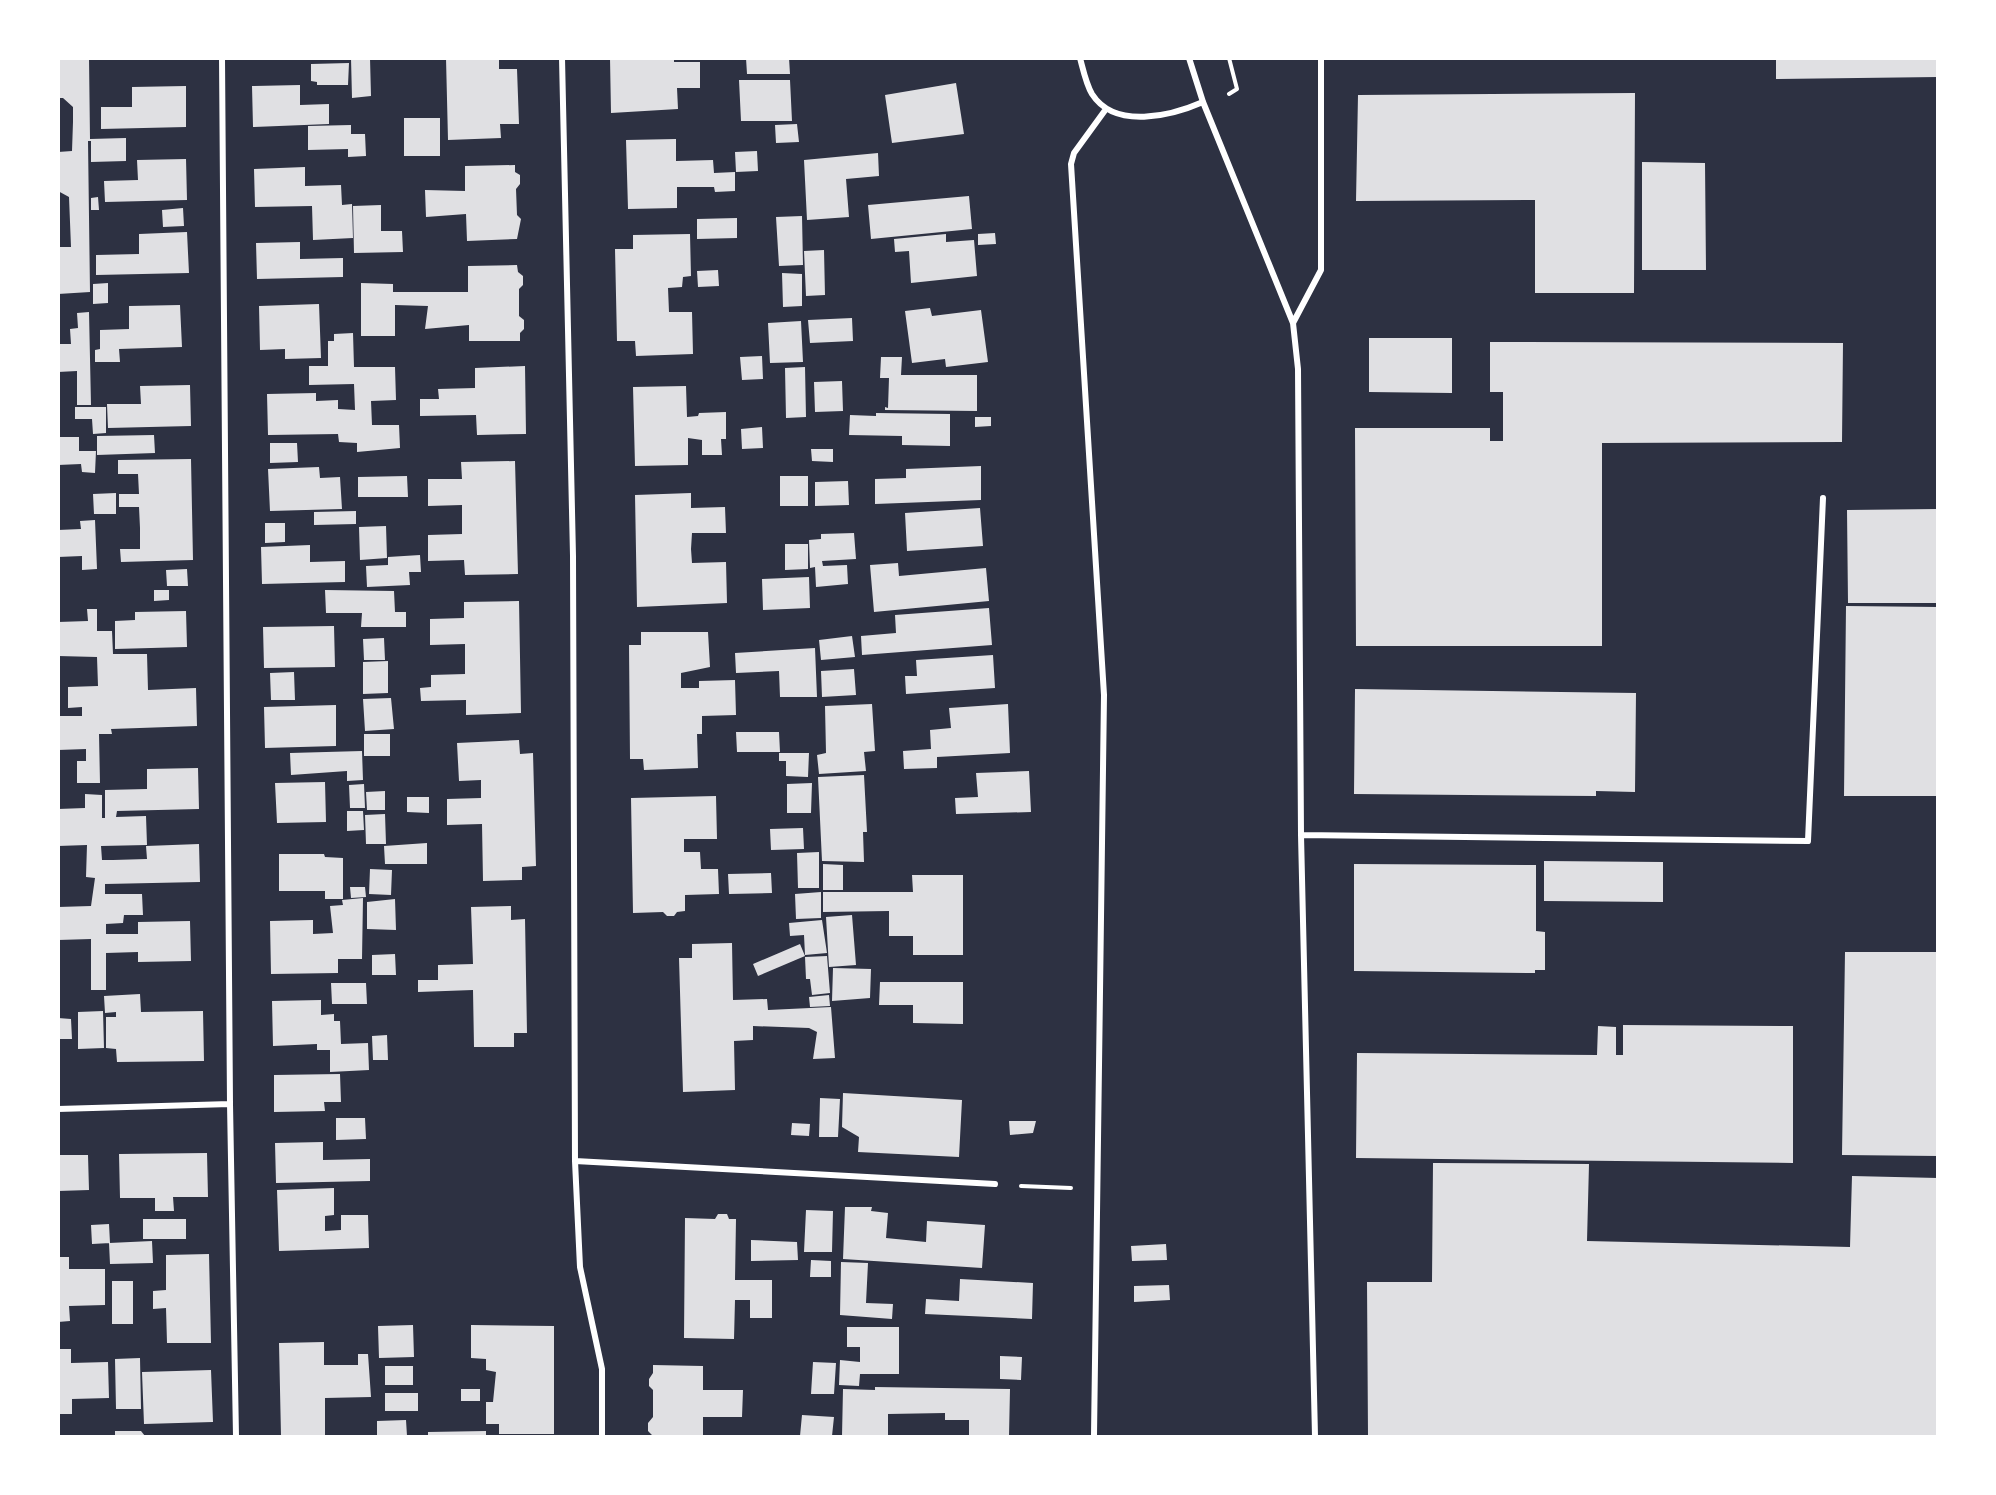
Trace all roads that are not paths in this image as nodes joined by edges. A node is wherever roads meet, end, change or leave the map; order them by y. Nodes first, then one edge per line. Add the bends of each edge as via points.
1 (222, 58) edge
2 (562, 58) edge
3 (1080, 58) edge
4 (1189, 58) edge
5 (1321, 58) edge
6 (1203, 102) junction
7 (1106, 109) junction
8 (1293, 323) junction
9 (1824, 498) dead end
10 (1301, 835) junction
11 (230, 1104) junction
12 (58, 1109) edge
13 (575, 1161) junction
14 (995, 1184) road end
15 (236, 1437) edge
16 (602, 1437) edge
17 (1094, 1437) edge
18 (1315, 1437) edge

1 - 11 street
2 - 13 street via 573,556
3 - 7 street via 1092,93
4 - 6 street
5 - 8 street via 1321,270
6 - 7 street via 1180,112 1151,116 1121,116
6 - 8 street
7 - 17 street via 1074,153 1071,164 1104,695
8 - 10 street via 1298,369
9 - 10 street via 1808,841
10 - 18 street
11 - 12 street
11 - 15 street
13 - 14 street
13 - 16 street via 580,1267 602,1369

